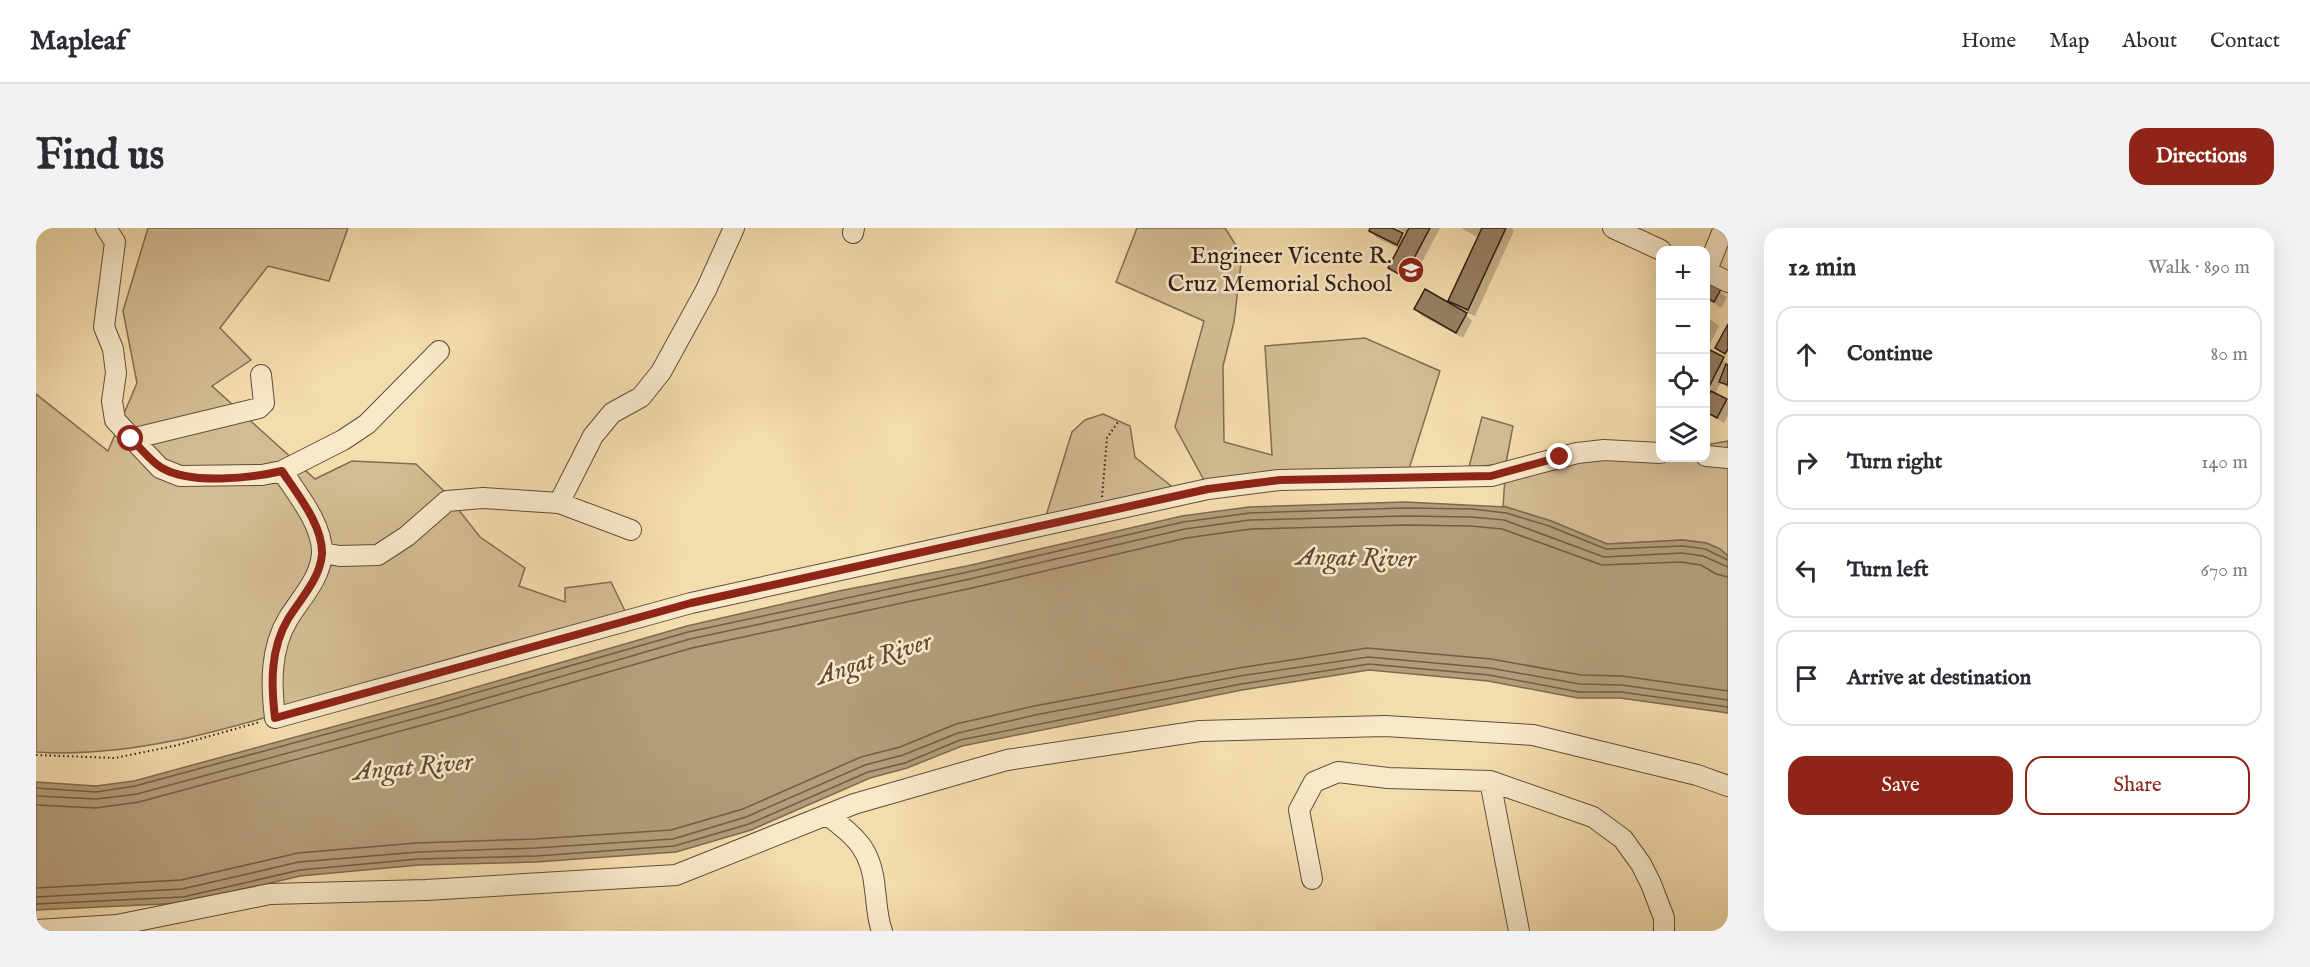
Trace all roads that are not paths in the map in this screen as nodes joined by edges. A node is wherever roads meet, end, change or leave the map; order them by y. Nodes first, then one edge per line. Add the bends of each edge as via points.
1 (106, 228) edge
2 (734, 228) edge
3 (1613, 228) edge
4 (1724, 228) edge
5 (1656, 248) edge
6 (1710, 262) edge
7 (1710, 274) edge
8 (1728, 282) edge
9 (438, 351) dead end
10 (261, 375) dead end
11 (131, 439) junction
12 (1656, 453) edge
13 (1710, 456) edge
14 (1728, 458) edge
15 (282, 471) junction
16 (559, 503) junction
17 (631, 530) dead end
18 (322, 553) junction
19 (1490, 781) junction
20 (1728, 786) edge
21 (828, 814) junction
22 (1312, 879) dead end
23 (36, 930) edge
24 (882, 931) edge
25 (1519, 931) edge
26 (1664, 931) edge

1 - 11 street via 115,242 104,327 116,373 112,401 115,420
2 - 16 street via 706,290 661,372 641,397 612,414 593,436
3 - 5 street
4 - 6 street
7 - 8 street
9 - 15 street via 367,424
10 - 11 street via 264,403 259,408
11 - 15 street via 160,468 180,476 262,476
12 - 18 street via 1578,453 1491,476 1280,480 1208,489 691,603 275,718 271,686 280,640 287,621 312,583
13 - 14 street
15 - 18 street via 310,516
16 - 17 street
16 - 18 street via 483,498 447,501 378,555
19 - 22 street via 1388,778 1338,772 1314,782 1299,810
19 - 25 street
19 - 26 street via 1593,817 1623,839 1651,884 1664,918
20 - 21 street via 1533,735 1385,726 1200,731 1007,760
21 - 23 street via 676,875 426,890 270,894 117,925
21 - 24 street via 862,844 870,860

